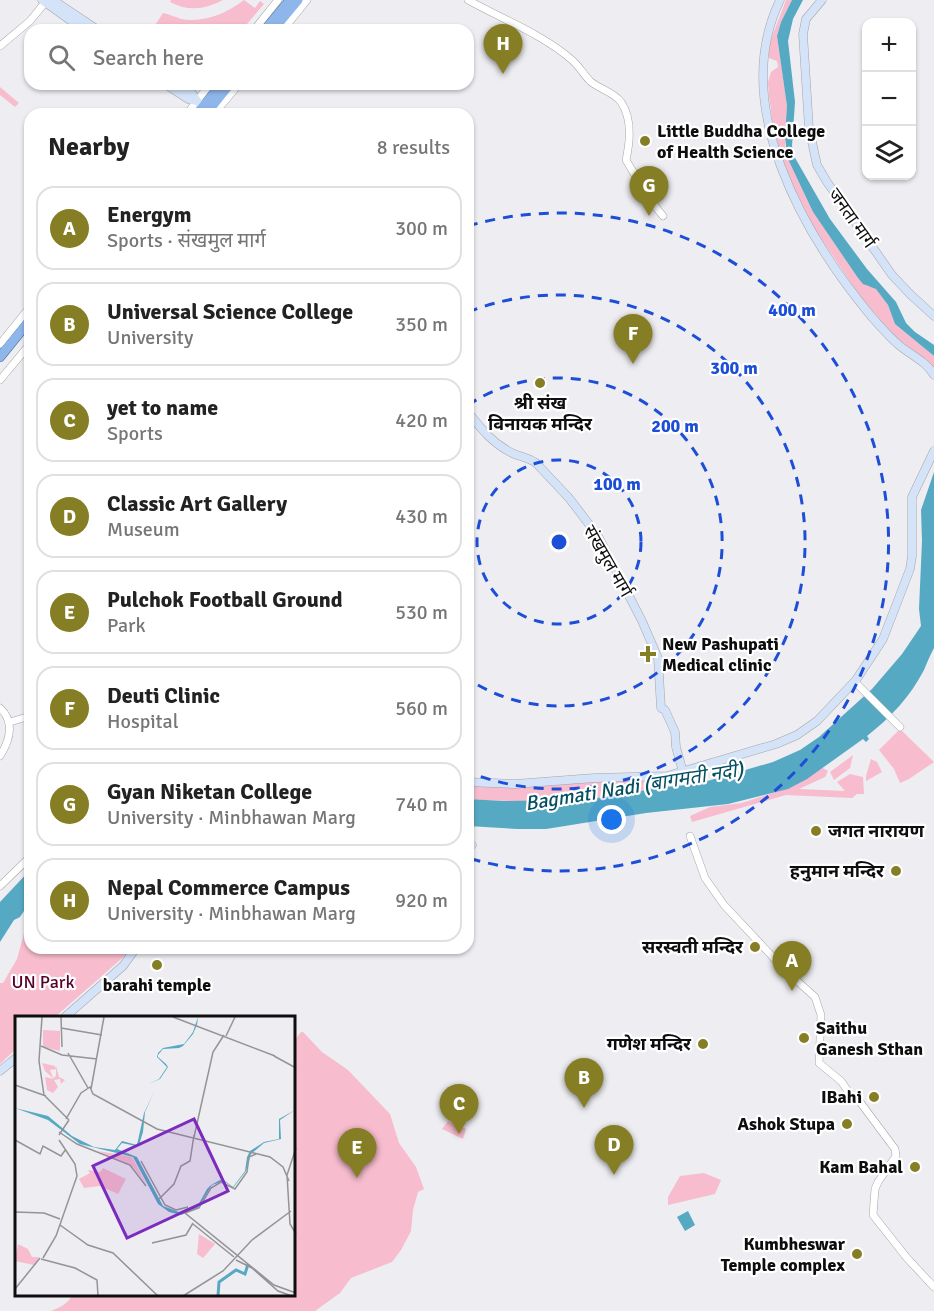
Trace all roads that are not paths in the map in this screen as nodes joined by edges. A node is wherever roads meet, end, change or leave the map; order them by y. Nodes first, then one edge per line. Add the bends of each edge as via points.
1 (53, 0) edge
2 (298, 0) edge
3 (307, 0) edge
4 (468, 0) edge
5 (780, 0) edge
6 (822, 0) edge
7 (44, 1) edge
8 (284, 3) edge
9 (283, 22) edge
10 (27, 24) edge
11 (76, 24) edge
12 (89, 24) edge
13 (261, 24) edge
14 (24, 27) edge
15 (0, 46) edge
16 (174, 90) edge
17 (187, 90) edge
18 (209, 90) edge
19 (217, 90) edge
20 (224, 90) edge
21 (231, 90) edge
22 (201, 108) edge
23 (203, 108) edge
24 (206, 108) edge
25 (207, 108) edge
26 (208, 108) edge
27 (209, 108) edge
28 (663, 216) dead end
29 (24, 314) edge
30 (934, 316) edge
31 (24, 327) edge
32 (24, 336) edge
33 (0, 344) edge
34 (24, 351) edge
35 (0, 357) edge
36 (0, 365) edge
37 (934, 375) edge
38 (0, 380) edge
39 (474, 419) edge
40 (934, 451) edge
41 (855, 682) junction
42 (0, 708) edge
43 (24, 718) edge
44 (10, 722) junction
45 (900, 727) dead end
46 (0, 756) edge
47 (683, 772) junction
48 (474, 782) edge
49 (690, 836) dead end
50 (24, 863) edge
51 (0, 886) edge
52 (132, 954) edge
53 (66, 1016) edge
54 (15, 1059) edge
55 (0, 1071) edge
56 (934, 1287) edge

1 - 12 main road
2 - 8 highway
3 - 9 street
4 - 28 street via 538,36 572,60 591,82 620,101 628,122 626,160 647,198
5 - 37 main road via 765,42 763,62 772,143 778,160 809,228 853,292 890,336
6 - 30 main road, जनता मार्ग via 806,19 803,34 814,157 892,275
7 - 10 street
7 - 11 main road
8 - 9 highway
8 - 13 street
14 - 15 street
16 - 22 main road
17 - 23 main road
18 - 24 street
19 - 25 highway
20 - 26 highway
21 - 27 street
29 - 33 street
31 - 35 highway
32 - 36 highway
34 - 38 street
39 - 47 main road, संखमुल मार्ग via 491,440 536,463 598,536 658,658 661,708 675,732
40 - 41 main road via 911,502 912,556 908,576 878,648
41 - 45 street
41 - 47 main road via 830,709 797,735
42 - 44 street
43 - 44 street
44 - 46 street
47 - 48 main road via 515,784
49 - 56 street via 705,878 724,905 815,997 821,1015 819,1063 860,1102 895,1149 896,1156 875,1189 873,1215
50 - 51 street
52 - 53 main road
54 - 55 main road

